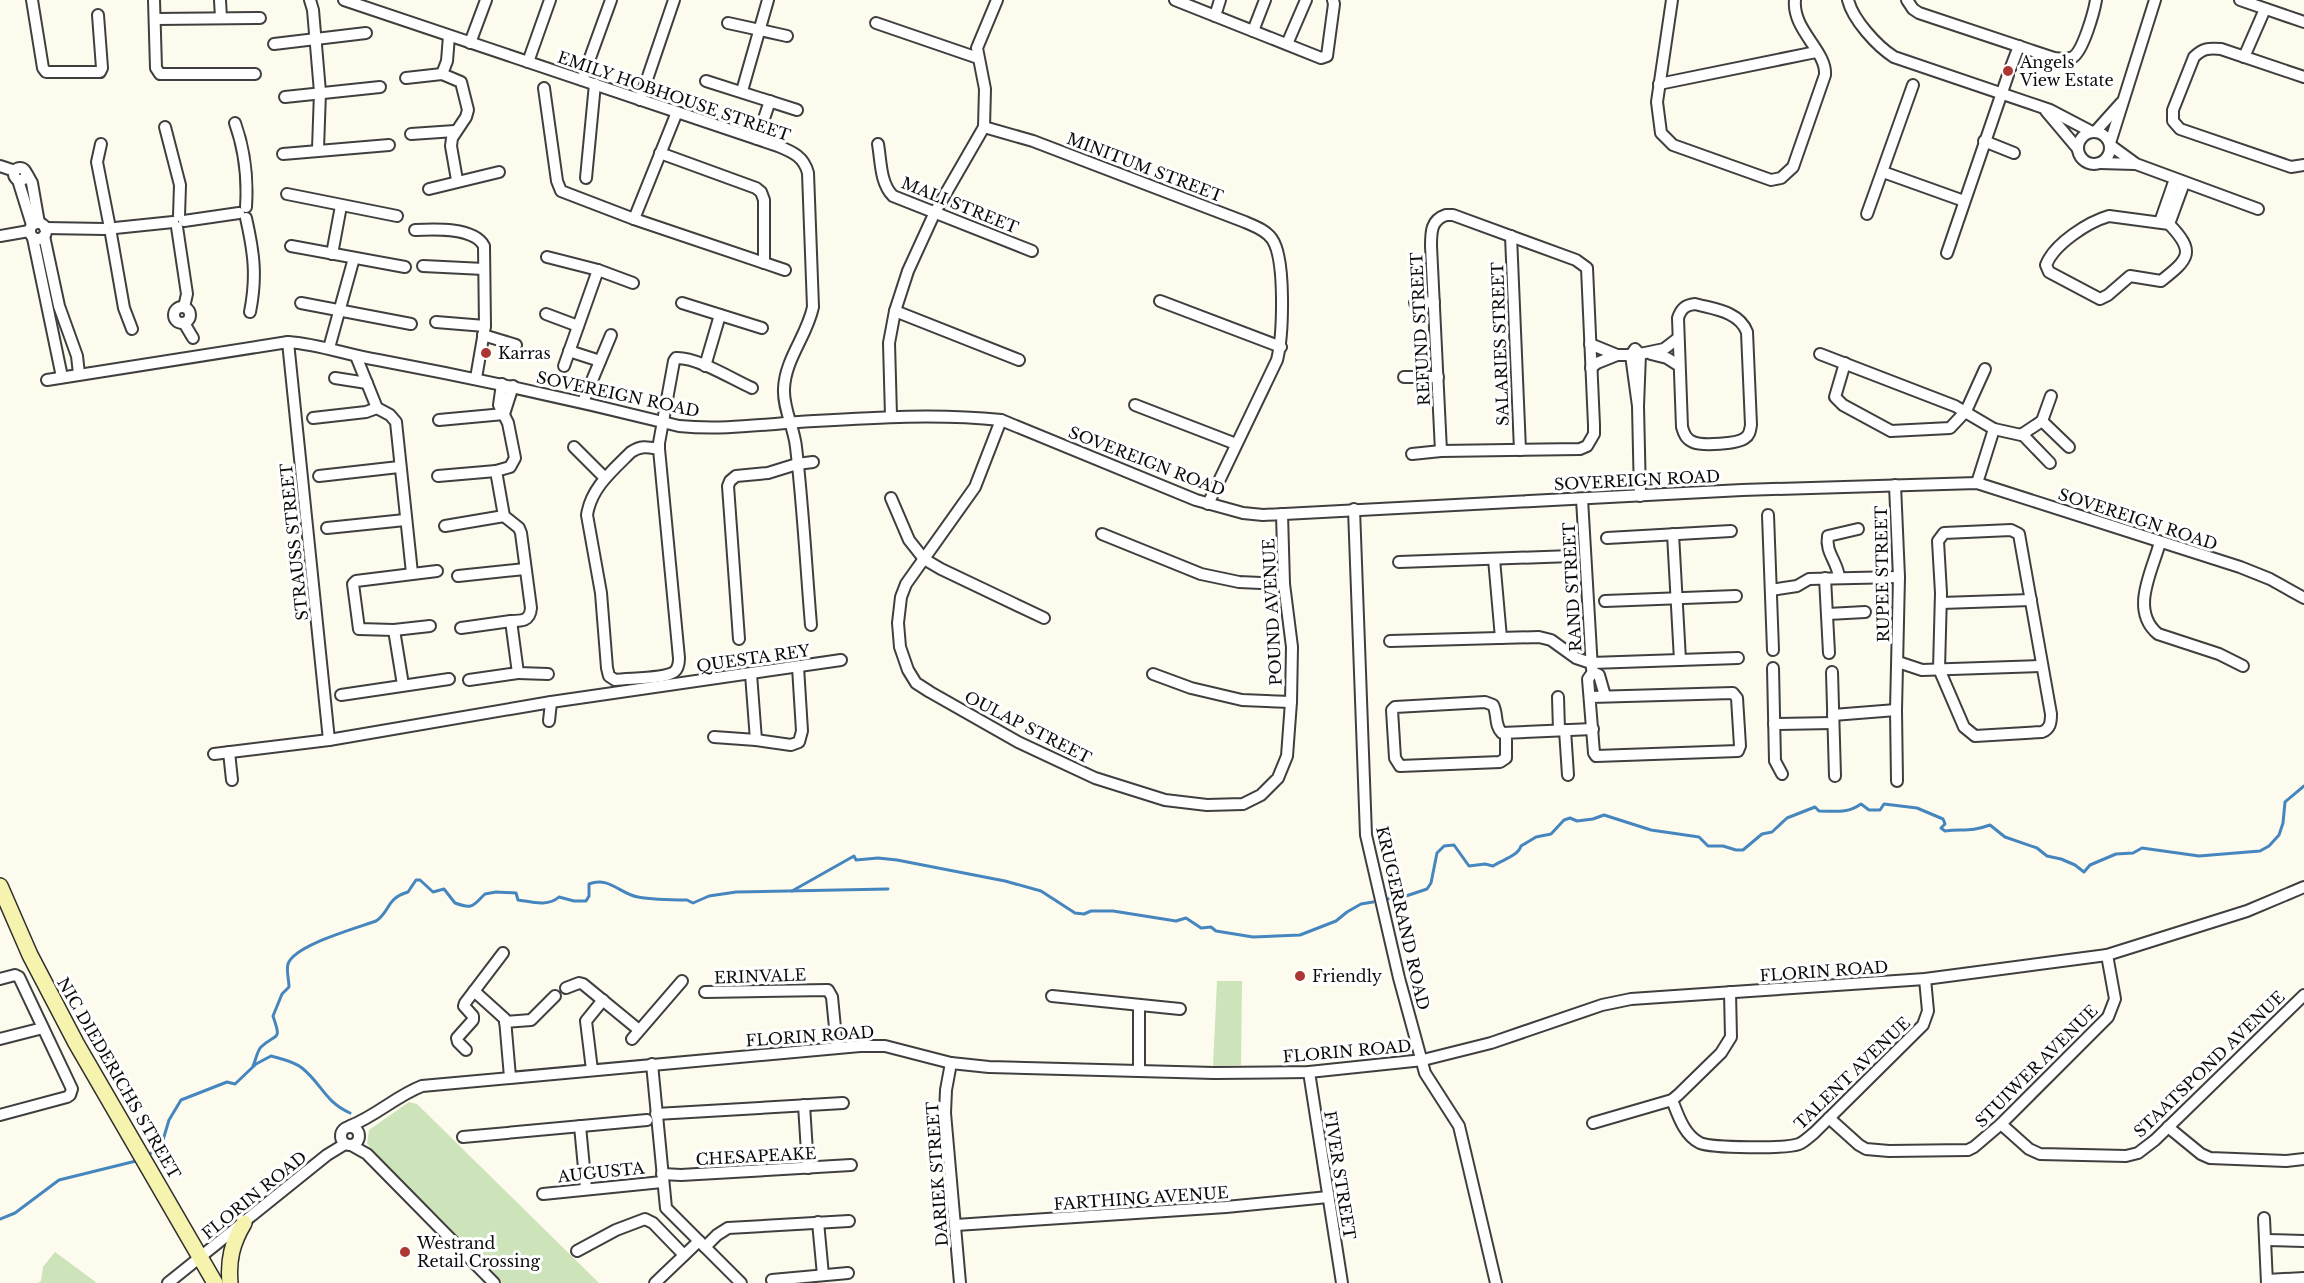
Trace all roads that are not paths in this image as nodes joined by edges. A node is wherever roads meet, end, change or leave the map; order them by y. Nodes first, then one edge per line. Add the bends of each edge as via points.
1 (32, 0) edge
2 (154, 0) edge
3 (220, 0) edge
4 (310, 0) edge
5 (344, 0) edge
6 (486, 0) edge
7 (550, 0) edge
8 (611, 0) edge
9 (674, 0) edge
10 (768, 0) edge
11 (997, 0) edge
12 (1177, 0) edge
13 (1220, 0) edge
14 (1264, 0) edge
15 (1306, 0) edge
16 (1333, 0) edge
17 (1672, 0) edge
18 (1795, 0) edge
19 (1848, 0) edge
20 (1907, 0) edge
21 (2096, 0) edge
22 (2155, 0) edge
23 (2240, 0) edge
24 (2265, 9) junction
25 (98, 15) dead end
26 (1215, 16) junction
27 (221, 18) junction
28 (260, 18) dead end
29 (156, 19) junction
30 (2304, 22) edge
31 (728, 23) dead end
32 (876, 23) dead end
33 (760, 30) junction
34 (1253, 31) junction
35 (366, 33) dead end
36 (449, 36) junction
37 (787, 36) dead end
38 (316, 39) junction
39 (470, 43) junction
40 (274, 44) dead end
41 (1287, 44) junction
42 (2019, 46) junction
43 (1816, 52) junction
44 (2244, 57) junction
45 (978, 58) junction
46 (528, 62) junction
47 (255, 74) dead end
48 (442, 74) junction
49 (2304, 77) edge
50 (406, 78) dead end
51 (582, 80) junction
52 (706, 81) dead end
53 (595, 84) junction
54 (1659, 84) junction
55 (1913, 85) dead end
56 (380, 87) dead end
57 (544, 87) dead end
58 (742, 90) junction
59 (320, 92) junction
60 (2001, 95) junction
61 (285, 97) dead end
62 (640, 100) junction
63 (770, 101) junction
64 (2122, 102) junction
65 (2044, 108) junction
66 (797, 110) dead end
67 (677, 112) junction
68 (235, 123) dead end
69 (165, 127) dead end
70 (984, 127) junction
71 (455, 131) junction
72 (2093, 132) junction
73 (411, 134) dead end
74 (757, 139) junction
75 (1984, 141) junction
76 (101, 144) dead end
77 (878, 144) dead end
78 (2110, 144) junction
79 (389, 145) dead end
80 (318, 149) junction
81 (2078, 149) junction
82 (660, 153) junction
83 (2014, 153) dead end
84 (283, 154) dead end
85 (2100, 163) junction
86 (2136, 165) junction
87 (2304, 165) edge
88 (0, 166) edge
89 (499, 172) dead end
90 (1883, 172) junction
91 (586, 178) dead end
92 (457, 180) junction
93 (2179, 181) junction
94 (429, 189) dead end
95 (287, 194) dead end
96 (1964, 201) junction
97 (341, 206) junction
98 (2258, 208) dead end
99 (935, 212) junction
100 (244, 213) junction
101 (1868, 214) dead end
102 (397, 216) dead end
103 (634, 219) junction
104 (178, 222) junction
105 (2164, 223) junction
106 (110, 228) junction
107 (37, 230) junction
108 (415, 230) dead end
109 (0, 236) edge
110 (1511, 236) junction
111 (291, 246) dead end
112 (1032, 251) dead end
113 (1947, 253) dead end
114 (332, 254) junction
115 (547, 256) dead end
116 (354, 258) junction
117 (764, 263) junction
118 (423, 266) dead end
119 (405, 267) dead end
120 (484, 269) junction
121 (598, 270) junction
122 (785, 270) dead end
123 (633, 283) dead end
124 (1160, 301) dead end
125 (1434, 302) junction
126 (301, 303) dead end
127 (682, 303) dead end
128 (1415, 303) dead end
129 (339, 309) junction
130 (895, 311) junction
131 (250, 312) dead end
132 (546, 314) dead end
133 (720, 315) junction
134 (436, 322) dead end
135 (411, 324) dead end
136 (578, 326) junction
137 (762, 328) dead end
138 (132, 329) dead end
139 (484, 330) junction
140 (610, 335) dead end
141 (193, 338) dead end
142 (1677, 339) junction
143 (288, 342) junction
144 (1590, 344) junction
145 (516, 345) dead end
146 (1281, 346) junction
147 (329, 348) junction
148 (569, 351) junction
149 (1641, 354) junction
150 (1820, 354) dead end
151 (1617, 355) junction
152 (356, 356) junction
153 (1018, 360) dead end
154 (382, 361) junction
155 (600, 361) junction
156 (1845, 363) junction
157 (1678, 365) junction
158 (564, 366) dead end
159 (705, 366) junction
160 (1591, 368) junction
161 (1985, 369) dead end
162 (80, 374) junction
163 (62, 377) junction
164 (1404, 377) dead end
165 (1437, 377) junction
166 (335, 378) dead end
167 (476, 378) junction
168 (47, 380) dead end
169 (367, 381) junction
170 (508, 385) junction
171 (752, 388) dead end
172 (2051, 396) dead end
173 (583, 402) junction
174 (1134, 405) dead end
175 (377, 408) junction
176 (1966, 411) junction
177 (504, 414) junction
178 (891, 416) junction
179 (313, 418) dead end
180 (439, 420) dead end
181 (1001, 420) junction
182 (661, 421) junction
183 (2042, 421) junction
184 (789, 423) junction
185 (1994, 429) junction
186 (2022, 434) junction
187 (1236, 444) junction
188 (574, 447) dead end
189 (2069, 447) dead end
190 (659, 449) junction
191 (1520, 450) junction
192 (1441, 451) junction
193 (1412, 454) dead end
194 (813, 462) dead end
195 (2050, 463) dead end
196 (797, 464) junction
197 (399, 467) junction
198 (496, 471) junction
199 (319, 476) dead end
200 (438, 476) dead end
201 (605, 478) junction
202 (1977, 483) junction
203 (1895, 485) junction
204 (1640, 496) junction
205 (891, 498) dead end
206 (1582, 499) junction
207 (1208, 504) junction
208 (1354, 509) junction
209 (1282, 514) junction
210 (1768, 515) dead end
211 (504, 516) junction
212 (405, 519) junction
213 (445, 526) dead end
214 (327, 528) dead end
215 (1858, 529) dead end
216 (1731, 531) dead end
217 (1102, 534) dead end
218 (1673, 534) junction
219 (1608, 538) dead end
220 (2160, 542) junction
221 (1572, 556) dead end
222 (924, 559) junction
223 (1494, 559) junction
224 (1399, 562) dead end
225 (525, 569) junction
226 (436, 570) dead end
227 (412, 573) junction
228 (458, 576) dead end
229 (1839, 577) junction
230 (1899, 577) junction
231 (1825, 578) junction
232 (1284, 585) junction
233 (1771, 590) junction
234 (1736, 596) dead end
235 (1677, 598) junction
236 (2304, 598) edge
237 (2031, 600) junction
238 (1605, 601) dead end
239 (1941, 603) junction
240 (1865, 612) dead end
241 (1828, 614) junction
242 (1044, 618) dead end
243 (511, 621) junction
244 (811, 625) dead end
245 (430, 626) dead end
246 (461, 627) dead end
247 (394, 630) junction
248 (1501, 638) junction
249 (739, 639) dead end
250 (1390, 641) dead end
251 (1773, 650) dead end
252 (1829, 653) dead end
253 (1738, 658) dead end
254 (841, 660) dead end
255 (1680, 660) junction
256 (1898, 662) junction
257 (2042, 666) junction
258 (2243, 666) dead end
259 (798, 667) junction
260 (1592, 668) junction
261 (1773, 668) dead end
262 (1939, 669) junction
263 (1832, 672) dead end
264 (518, 673) junction
265 (548, 674) dead end
266 (751, 674) junction
267 (1154, 674) dead end
268 (449, 679) dead end
269 (469, 680) dead end
270 (403, 685) junction
271 (341, 695) dead end
272 (1605, 696) junction
273 (1558, 697) dead end
274 (1590, 697) junction
275 (551, 702) junction
276 (1291, 702) junction
277 (1896, 710) junction
278 (1833, 719) junction
279 (549, 720) dead end
280 (1774, 724) junction
281 (1593, 729) junction
282 (1562, 730) junction
283 (1506, 733) junction
284 (714, 737) dead end
285 (329, 740) junction
286 (756, 740) junction
287 (229, 752) junction
288 (214, 754) dead end
289 (1782, 774) dead end
290 (1568, 775) dead end
291 (1834, 776) dead end
292 (1278, 778) joint
293 (232, 780) dead end
294 (1898, 781) dead end
295 (0, 886) edge
296 (2304, 887) edge
297 (503, 953) dead end
298 (2107, 955) junction
299 (0, 979) edge
300 (1925, 979) junction
301 (682, 981) dead end
302 (566, 988) dead end
303 (474, 990) junction
304 (705, 992) dead end
305 (1730, 992) junction
306 (2304, 995) edge
307 (555, 996) dead end
308 (1052, 996) dead end
309 (603, 1000) junction
310 (1139, 1005) junction
311 (1180, 1009) dead end
312 (505, 1022) junction
313 (43, 1028) junction
314 (639, 1030) junction
315 (0, 1039) edge
316 (632, 1039) dead end
317 (837, 1048) junction
318 (466, 1050) dead end
319 (1422, 1060) junction
320 (951, 1063) junction
321 (652, 1064) junction
322 (592, 1070) junction
323 (1139, 1070) junction
324 (1309, 1072) junction
325 (510, 1077) junction
326 (1672, 1100) junction
327 (843, 1103) dead end
328 (804, 1105) junction
329 (381, 1110) junction
330 (0, 1115) edge
331 (652, 1117) junction
332 (1829, 1118) junction
333 (1593, 1123) dead end
334 (2001, 1124) junction
335 (580, 1126) junction
336 (2168, 1127) junction
337 (463, 1137) dead end
338 (351, 1139) junction
339 (2304, 1159) edge
340 (851, 1165) dead end
341 (808, 1168) junction
342 (662, 1178) junction
343 (586, 1189) junction
344 (543, 1194) dead end
345 (1328, 1197) junction
346 (2264, 1218) dead end
347 (849, 1221) dead end
348 (818, 1222) junction
349 (244, 1223) junction
350 (956, 1225) junction
351 (2266, 1240) junction
352 (2304, 1240) edge
353 (702, 1244) junction
354 (577, 1251) dead end
355 (684, 1255) junction
356 (200, 1258) junction
357 (848, 1273) dead end
358 (823, 1275) junction
359 (2304, 1278) edge
360 (772, 1280) dead end
361 (2267, 1281) edge
362 (168, 1283) edge
363 (215, 1283) edge
364 (230, 1283) edge
365 (494, 1283) edge
366 (655, 1283) edge
367 (741, 1283) edge
368 (960, 1283) edge
369 (1342, 1283) edge
370 (1496, 1283) edge

1 - 25 street via 46,72 100,72
2 - 29 street
3 - 27 street
4 - 38 street
5 - 36 street, EMILY HOBHOUSE STREET
6 - 39 street
7 - 46 street
8 - 51 street
9 - 62 street
10 - 33 street
11 - 45 street via 977,48
12 - 26 street
13 - 26 street
14 - 34 street
15 - 41 street
16 - 41 street via 1327,57
17 - 54 street
18 - 43 street via 1795,13
19 - 60 street via 1851,10 1879,47 1894,57
20 - 42 street via 1919,13
21 - 42 street via 2080,50 2074,57 2054,58
22 - 64 street
23 - 24 street
24 - 30 street
24 - 44 street
26 - 34 street
27 - 28 street
27 - 29 street
29 - 47 street via 156,68 160,74
31 - 33 street
32 - 45 street
33 - 37 street
33 - 58 street
34 - 41 street
35 - 38 street
36 - 39 street, EMILY HOBHOUSE STREET
36 - 48 street
38 - 40 street
38 - 59 street
39 - 46 street, EMILY HOBHOUSE STREET
42 - 60 street
43 - 54 street
43 - 54 street via 1825,66 1825,75 1793,167 1777,180 1668,142 1660,126
44 - 49 street
44 - 87 street via 2221,49 2200,51 2173,110 2173,121 2180,129 2291,167
45 - 70 street via 986,89
46 - 51 street, EMILY HOBHOUSE STREET
48 - 50 street
48 - 71 street via 458,80 468,110
51 - 53 street, EMILY HOBHOUSE STREET
52 - 58 street
53 - 62 street, EMILY HOBHOUSE STREET
53 - 91 street
55 - 90 street
56 - 59 street
57 - 103 street via 558,187
58 - 63 street
59 - 61 street
59 - 80 street
60 - 65 street
60 - 75 street
62 - 67 street, EMILY HOBHOUSE STREET
63 - 66 street
63 - 74 street
64 - 72 street
64 - 78 street
65 - 72 street
65 - 81 street
67 - 74 street, EMILY HOBHOUSE STREET
67 - 82 street
68 - 100 street via 248,185
69 - 104 street via 180,185
70 - 99 street
70 - 146 street, MINITUM STREET via 1033,141 1245,222 1269,235 1279,257
71 - 73 street
71 - 92 street via 450,146
72 - 78 street via 2101,133
72 - 81 street via 2081,139
74 - 184 street, EMILY HOBHOUSE STREET via 800,157 808,173 813,307 786,375
75 - 83 street
75 - 96 street
76 - 106 street via 97,162
77 - 99 street, MALI STREET via 887,190
78 - 85 street via 2108,156
78 - 86 street
79 - 80 street
80 - 84 street
81 - 85 street via 2090,164
82 - 103 street
82 - 117 street via 761,192
85 - 86 street
86 - 93 street
88 - 107 street via 20,175
89 - 92 street
90 - 96 street
90 - 101 street
92 - 94 street
93 - 98 street
93 - 105 street
95 - 97 street
96 - 113 street
97 - 102 street
97 - 114 street
99 - 112 street, MALI STREET
99 - 130 street
100 - 104 street
100 - 131 street via 255,262
103 - 117 street
104 - 106 street
104 - 141 street via 187,294 184,307 176,310 174,316
105 - 105 street via 2183,239 2187,255 2161,282 2130,276 2100,299 2046,269 2053,254 2076,232 2097,220 2109,216
106 - 107 street
106 - 138 street via 124,308
107 - 109 street
107 - 162 street
107 - 163 street
108 - 120 street via 452,230 476,237 484,246
110 - 125 street, REFUND STREET via 1453,215 1441,216 1431,228
110 - 144 street, REFUND STREET via 1587,268
110 - 191 street, SALARIES STREET
111 - 114 street
114 - 116 street
115 - 121 street
116 - 119 street
116 - 129 street
117 - 122 street
118 - 120 street
120 - 139 street
121 - 123 street
121 - 136 street
124 - 146 street
125 - 128 street
125 - 165 street, REFUND STREET
126 - 129 street
127 - 133 street
129 - 135 street
129 - 147 street
130 - 153 street
130 - 178 street via 889,343
132 - 136 street
133 - 137 street
133 - 159 street
134 - 139 street
136 - 148 street
139 - 145 street
139 - 167 street
140 - 155 street
142 - 149 street via 1664,349
142 - 157 street via 1681,352
142 - 157 street via 1678,318 1686,305 1695,304 1741,320 1747,332 1751,425 1747,437 1702,444 1685,436
143 - 147 street, SOVEREIGN ROAD
143 - 162 street, SOVEREIGN ROAD
143 - 285 street, STRAUSS STREET
144 - 151 street
144 - 160 street, REFUND STREET
146 - 187 street
147 - 152 street, SOVEREIGN ROAD
148 - 155 street
148 - 158 street
149 - 151 street
149 - 157 street via 1667,358
149 - 204 street
150 - 156 street
151 - 160 street
152 - 154 street, SOVEREIGN ROAD
152 - 169 street
154 - 167 street, SOVEREIGN ROAD
154 - 169 street
155 - 173 street
156 - 176 street
156 - 176 street via 1835,397 1891,431 1945,430
159 - 171 street
159 - 182 street via 676,358
160 - 191 street, REFUND STREET via 1591,443 1580,449
161 - 176 street
162 - 163 street, SOVEREIGN ROAD
163 - 168 street, SOVEREIGN ROAD
164 - 165 street
165 - 192 street, REFUND STREET
166 - 169 street
167 - 170 street, SOVEREIGN ROAD
169 - 175 street
170 - 173 street, SOVEREIGN ROAD
170 - 177 street
172 - 183 street
173 - 182 street, SOVEREIGN ROAD
174 - 187 street
175 - 179 street
175 - 197 street via 396,422
176 - 185 street
177 - 180 street
177 - 198 street via 515,458 510,467
178 - 181 street, SOVEREIGN ROAD
178 - 184 street, SOVEREIGN ROAD
181 - 207 street, SOVEREIGN ROAD
181 - 222 street via 975,487
182 - 184 street, SOVEREIGN ROAD via 709,429
182 - 190 street
183 - 186 street
183 - 189 street
184 - 196 street, EMILY HOBHOUSE STREET
185 - 186 street
185 - 202 street
186 - 195 street
187 - 207 street
188 - 201 street
190 - 201 street via 638,447
190 - 201 street via 679,658 673,672 615,680 609,676 588,515 589,503
191 - 192 street, REFUND STREET
192 - 193 street
194 - 196 street
196 - 244 street, EMILY HOBHOUSE STREET
196 - 249 street via 736,477 728,486
197 - 199 street
197 - 212 street
198 - 200 street
198 - 211 street
202 - 203 street, SOVEREIGN ROAD
202 - 220 street, SOVEREIGN ROAD
203 - 204 street, SOVEREIGN ROAD
203 - 230 street, RUPEE STREET
204 - 206 street, SOVEREIGN ROAD
205 - 222 street via 909,540
206 - 208 street, SOVEREIGN ROAD
206 - 260 street, RAND STREET
207 - 209 street, SOVEREIGN ROAD via 1244,513
208 - 209 street, SOVEREIGN ROAD
208 - 319 street, KRUGERRAND ROAD via 1366,835
209 - 232 street, POUND AVENUE
210 - 233 street
211 - 213 street
211 - 225 street via 519,528
212 - 214 street
212 - 227 street
215 - 229 street via 1828,536 1828,553
216 - 218 street
217 - 232 street via 1201,574
218 - 219 street
218 - 235 street
220 - 236 street, SOVEREIGN ROAD via 2256,573
220 - 258 street via 2145,592 2150,628
221 - 223 street
222 - 242 street
222 - 292 street, OULAP STREET via 906,584 898,623 900,647 908,670 930,692 1018,742 1095,778 1165,800 1243,804 1261,795
223 - 224 street
223 - 248 street
225 - 228 street
225 - 243 street via 530,615 522,621
226 - 227 street
227 - 247 street via 353,584 357,626
229 - 230 street
229 - 231 street
230 - 256 street, RUPEE STREET
231 - 233 street
231 - 241 street
232 - 276 street, POUND AVENUE via 1292,647
233 - 251 street
234 - 235 street
235 - 238 street
235 - 255 street
237 - 239 street
237 - 239 street via 2019,534 2011,530 1940,536
237 - 257 street
239 - 262 street
240 - 241 street
241 - 252 street
243 - 246 street
243 - 264 street
245 - 247 street
247 - 270 street
248 - 250 street
248 - 260 street via 1546,637
253 - 255 street
254 - 259 street, QUESTA REY
255 - 260 street
256 - 262 street via 1922,670
256 - 277 street, RUPEE STREET
257 - 262 street
257 - 262 street via 2051,714 2049,728 2042,732 1983,737 1967,731
259 - 266 street, QUESTA REY
259 - 286 street via 802,731 799,742 791,745
260 - 272 street via 1599,675
260 - 274 street via 1588,679
261 - 280 street
263 - 278 street
264 - 265 street
264 - 269 street
266 - 275 street, QUESTA REY
266 - 286 street
267 - 276 street via 1242,700
268 - 270 street
270 - 271 street
272 - 274 street
272 - 281 street via 1733,693 1737,698 1738,751 1600,757 1594,753
273 - 282 street
274 - 281 street
275 - 279 street
275 - 285 street
276 - 292 street, POUND AVENUE via 1287,756
277 - 278 street
277 - 294 street, RUPEE STREET
278 - 280 street
278 - 291 street
280 - 289 street via 1775,761
281 - 282 street
282 - 283 street
282 - 290 street
283 - 283 street via 1497,726 1492,705 1485,702 1392,710 1395,758 1400,766 1500,762 1506,758
284 - 286 street
285 - 287 street
287 - 288 street
287 - 293 street
295 - 356 street, NIC DIEDERICHS STREET via 30,955 76,1043
296 - 298 street, FLORIN ROAD via 2247,911
297 - 303 street
298 - 300 street, FLORIN ROAD
298 - 334 street, STUIWER AVENUE via 2115,988 2112,1010
299 - 313 street via 19,977
300 - 305 street, FLORIN ROAD
300 - 332 street, TALENT AVENUE via 1928,1011 1923,1025
301 - 314 street
302 - 309 street via 581,983
303 - 312 street via 502,1014
303 - 318 street via 464,1005 473,1020 457,1038
304 - 317 street, ERINVALE via 828,990
305 - 319 street, FLORIN ROAD via 1631,999 1602,1005 1491,1043
305 - 326 street via 1731,1037
306 - 336 street, STAATSPOND AVENUE
307 - 312 street via 531,1020
308 - 310 street
309 - 314 street
309 - 322 street via 586,1021
310 - 311 street
310 - 323 street
312 - 325 street
313 - 315 street
313 - 330 street via 72,1092 67,1097
314 - 316 street
317 - 320 street, FLORIN ROAD via 873,1045
317 - 321 street, FLORIN ROAD
319 - 324 street, FLORIN ROAD
319 - 370 street, KRUGERRAND ROAD via 1428,1079 1459,1126
320 - 323 street, FLORIN ROAD via 1042,1070
320 - 350 street, DARIEK STREET via 945,1113
321 - 322 street, FLORIN ROAD
321 - 331 street
322 - 325 street, FLORIN ROAD
323 - 324 street, FLORIN ROAD
324 - 345 street, FIVER STREET
325 - 329 street, FLORIN ROAD via 422,1086
326 - 332 street, TALENT AVENUE via 1685,1129 1701,1144 1790,1146 1805,1140
326 - 333 street
327 - 328 street
328 - 331 street
328 - 341 street
329 - 338 street, FLORIN ROAD
329 - 338 street, FLORIN ROAD via 350,1126 356,1129
331 - 335 street
331 - 342 street
332 - 334 street, STUIWER AVENUE via 1859,1146 1890,1151 1968,1150
334 - 336 street, STAATSPOND AVENUE via 2040,1154 2109,1157 2138,1153
335 - 337 street
335 - 343 street
336 - 339 street via 2210,1158
338 - 349 street, FLORIN ROAD
338 - 365 street
340 - 341 street, CHESAPEAKE
341 - 342 street, CHESAPEAKE
342 - 343 street, AUGUSTA
342 - 353 street via 666,1208
343 - 344 street, AUGUSTA
345 - 350 street, FARTHING AVENUE via 1226,1208
345 - 369 street, FIVER STREET
346 - 351 street
347 - 348 street
348 - 353 street via 728,1228
348 - 358 street
349 - 356 street, FLORIN ROAD
349 - 364 street via 231,1252
350 - 368 street, DARIEK STREET
351 - 352 street
351 - 361 street
353 - 355 street
353 - 367 street
354 - 355 street via 645,1220 653,1223
355 - 366 street
356 - 362 street, FLORIN ROAD
356 - 363 street, NIC DIEDERICHS STREET
357 - 358 street
358 - 360 street
359 - 361 street

